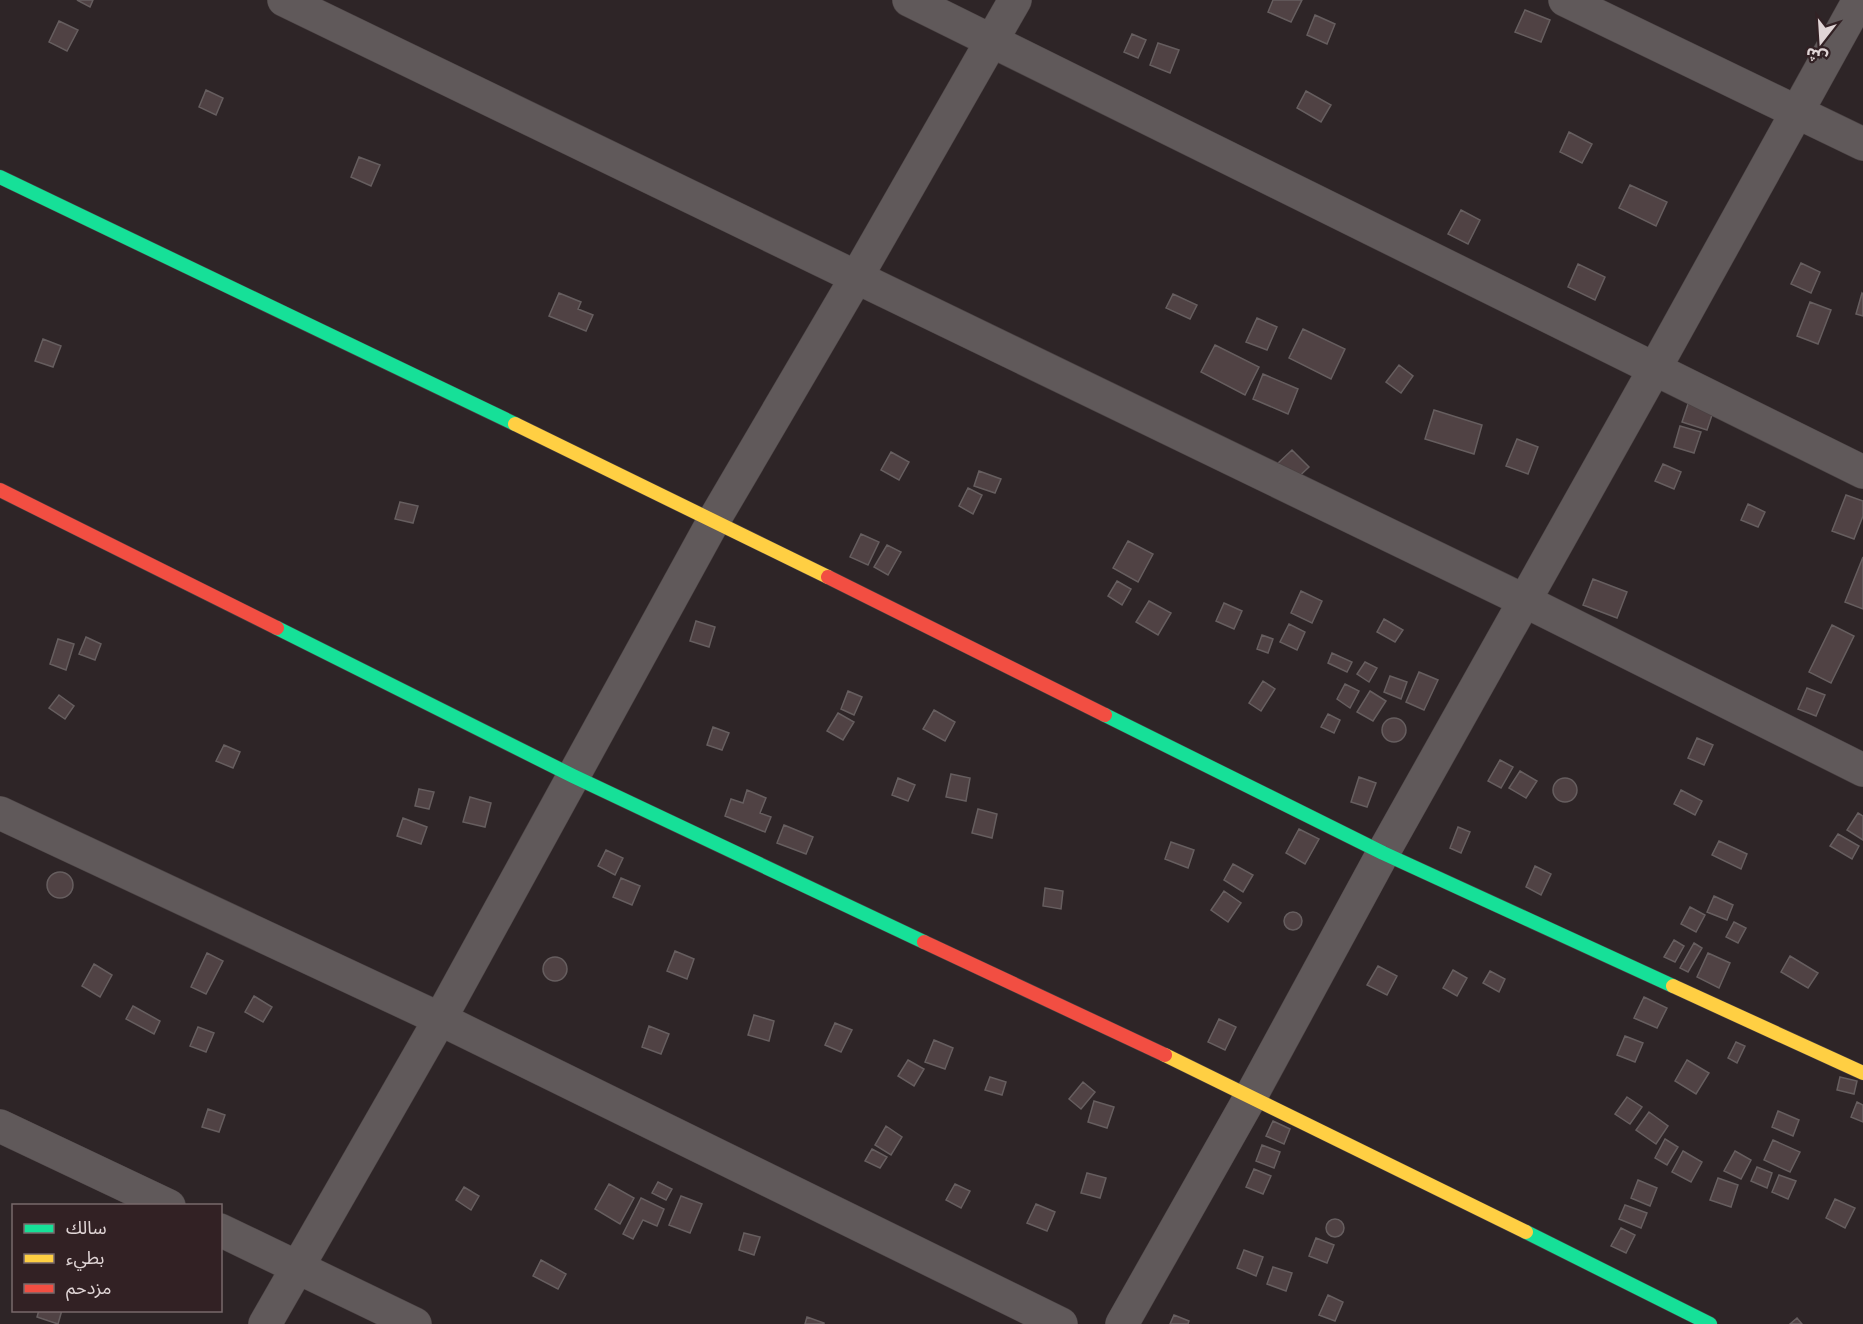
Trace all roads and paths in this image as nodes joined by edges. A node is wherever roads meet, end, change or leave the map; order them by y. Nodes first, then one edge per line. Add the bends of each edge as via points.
1 (284, 0) edge
2 (909, 0) edge
3 (1015, 0) edge
4 (1565, 0) edge
5 (1859, 0) edge
6 (992, 41) junction
7 (1796, 111) junction
8 (1863, 144) edge
9 (0, 177) edge
10 (856, 278) junction
11 (1654, 370) junction
12 (1863, 472) edge
13 (0, 490) edge
14 (714, 520) junction
15 (1525, 601) junction
16 (1863, 770) edge
17 (573, 776) junction
18 (0, 813) edge
19 (1383, 853) junction
20 (440, 1019) junction
21 (1863, 1073) edge
22 (1251, 1096) junction
23 (0, 1126) edge
24 (165, 1204) edge
25 (222, 1231) edge
26 (298, 1266) junction
27 (265, 1324) edge
28 (415, 1324) edge
29 (1061, 1324) edge
30 (1122, 1324) edge
31 (1710, 1324) edge

1 - 10 street
2 - 6 street
3 - 6 street
4 - 7 street
5 - 7 street
6 - 10 street
6 - 11 street
7 - 8 street
7 - 11 street
9 - 14 street
10 - 14 street
10 - 15 street
11 - 12 street
11 - 15 street
13 - 17 street
14 - 17 street
14 - 19 street
15 - 16 street
15 - 19 street
17 - 20 street
17 - 22 street
18 - 20 street
19 - 21 street
19 - 22 street
20 - 26 street
20 - 29 street
22 - 30 street
22 - 31 street
23 - 24 street
25 - 26 street
26 - 27 street
26 - 28 street

